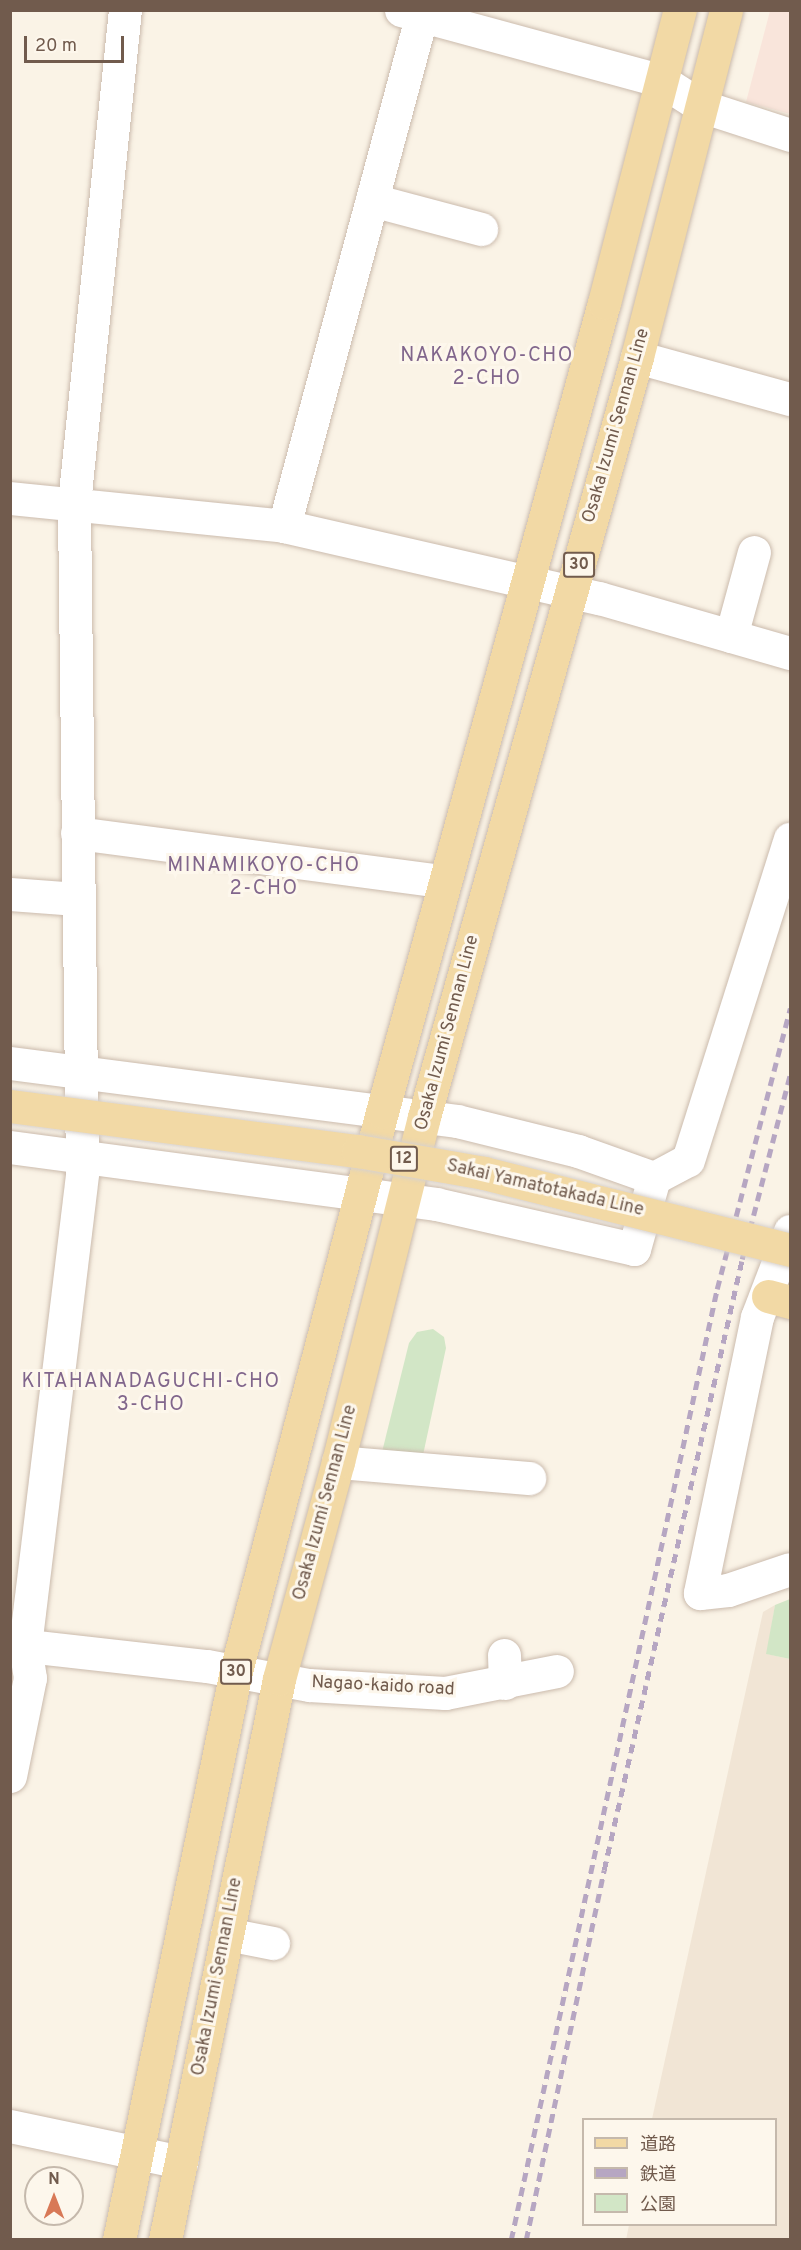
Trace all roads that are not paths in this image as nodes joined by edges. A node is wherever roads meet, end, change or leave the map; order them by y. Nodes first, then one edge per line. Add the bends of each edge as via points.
1 (125, 10) edge
2 (680, 10) edge
3 (726, 10) edge
4 (415, 12) edge
5 (662, 81) junction
6 (701, 106) junction
7 (790, 135) edge
8 (372, 200) junction
9 (481, 229) dead end
10 (637, 357) junction
11 (790, 399) edge
12 (10, 498) edge
13 (74, 503) junction
14 (284, 526) junction
15 (754, 552) dead end
16 (526, 580) junction
17 (572, 591) junction
18 (731, 636) junction
19 (790, 653) edge
20 (77, 833) junction
21 (790, 839) edge
22 (444, 881) junction
23 (10, 894) edge
24 (77, 899) junction
25 (10, 1063) edge
26 (80, 1072) junction
27 (10, 1106) edge
28 (382, 1112) junction
29 (424, 1117) junction
30 (10, 1148) edge
31 (81, 1156) junction
32 (654, 1178) junction
33 (361, 1192) junction
34 (405, 1199) junction
35 (790, 1231) edge
36 (790, 1250) edge
37 (779, 1299) edge
38 (338, 1462) junction
39 (529, 1478) dead end
40 (790, 1569) edge
41 (18, 1645) edge
42 (236, 1671) junction
43 (557, 1671) dead end
44 (279, 1679) junction
45 (10, 1776) edge
46 (227, 1934) junction
47 (273, 1943) dead end
48 (10, 2126) edge
49 (136, 2151) junction
50 (181, 2162) junction
51 (119, 2240) edge
52 (165, 2240) edge

1 - 13 street
2 - 5 main road, 30
3 - 6 main road, Osaka Izumi Sennan Line / 30
4 - 5 street
4 - 8 street
5 - 6 street
5 - 16 main road, 30
6 - 7 street
6 - 10 main road, Osaka Izumi Sennan Line / 30
8 - 9 street
8 - 14 street
10 - 11 street
10 - 17 main road, Osaka Izumi Sennan Line / 30
12 - 13 street
13 - 14 street
13 - 20 street
14 - 16 street
15 - 18 street
16 - 17 street
16 - 22 main road, 30
17 - 18 street
17 - 29 main road, Osaka Izumi Sennan Line / 30
18 - 19 street
20 - 22 street
20 - 24 street
21 - 32 street via 688,1160
22 - 28 main road, 30
23 - 24 street
24 - 26 street
25 - 26 street
26 - 28 street
26 - 31 street
27 - 36 main road, Sakai Yamatotakada Line / 12, bridge via 358,1151 484,1173
28 - 29 street
28 - 33 main road, 30
29 - 32 street via 457,1121 578,1150
29 - 34 main road, Osaka Izumi Sennan Line / 30
30 - 31 street
31 - 33 street
31 - 41 street
32 - 34 street via 634,1249
33 - 34 street
33 - 42 main road, 30
34 - 38 main road, Osaka Izumi Sennan Line / 30
35 - 37 street
37 - 40 street via 757,1317 700,1593 728,1590
38 - 39 street
38 - 44 main road, Osaka Izumi Sennan Line / 30
41 - 42 street, Nagao-kaido road
41 - 45 street via 30,1678
42 - 44 street, Nagao-kaido road
42 - 49 main road, 30
43 - 44 street, Nagao-kaido road via 505,1670 445,1694
44 - 46 main road, Osaka Izumi Sennan Line / 30
46 - 47 street
46 - 50 main road, Osaka Izumi Sennan Line / 30
48 - 49 street
49 - 50 street
49 - 51 main road, 30
50 - 52 main road, Osaka Izumi Sennan Line / 30

